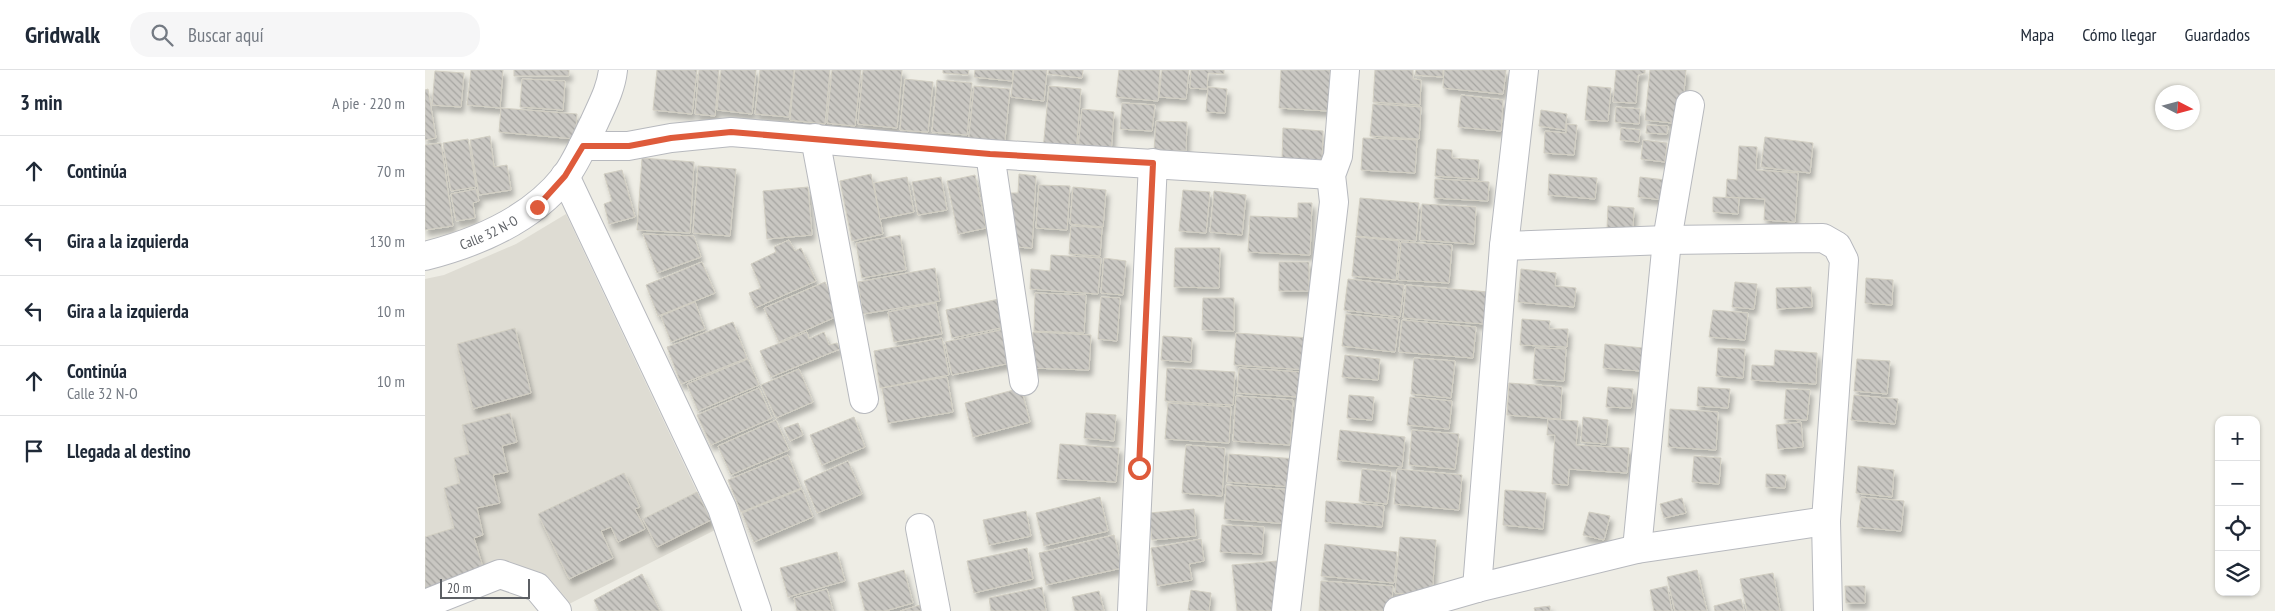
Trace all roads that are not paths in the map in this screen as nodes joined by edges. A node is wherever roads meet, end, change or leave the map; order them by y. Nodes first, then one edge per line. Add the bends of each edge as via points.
1 (613, 70) edge
2 (1345, 70) edge
3 (1524, 70) edge
4 (1690, 105) dead end
5 (815, 138) junction
6 (583, 146) junction
7 (990, 154) junction
8 (1153, 163) junction
9 (1331, 175) junction
10 (565, 176) junction
11 (1667, 240) junction
12 (1503, 246) junction
13 (425, 256) edge
14 (1024, 381) dead end
15 (863, 399) dead end
16 (1826, 522) junction
17 (920, 528) dead end
18 (1637, 549) junction
19 (1477, 588) junction
20 (425, 604) edge
21 (557, 611) edge
22 (757, 611) edge
23 (936, 611) edge
24 (1132, 611) edge
25 (1286, 611) edge
26 (1397, 611) edge
27 (1828, 611) edge

1 - 6 street, Calle 32 N-O via 611,86
2 - 9 street via 1338,156
3 - 12 street
4 - 11 street
5 - 6 street via 731,132 629,146
5 - 7 street
5 - 15 street
6 - 10 street, Calle 32 N-O
7 - 8 street
7 - 14 street
8 - 9 street
8 - 24 street
9 - 25 street via 1334,202
10 - 13 street, Calle 32 N-O via 537,207 481,237
10 - 22 street via 722,508
11 - 12 street
11 - 16 street via 1823,238 1837,246 1844,260
11 - 18 street
12 - 19 street
16 - 18 street
16 - 27 street
17 - 23 street
18 - 19 street
19 - 26 street
20 - 21 street via 501,574 537,587

